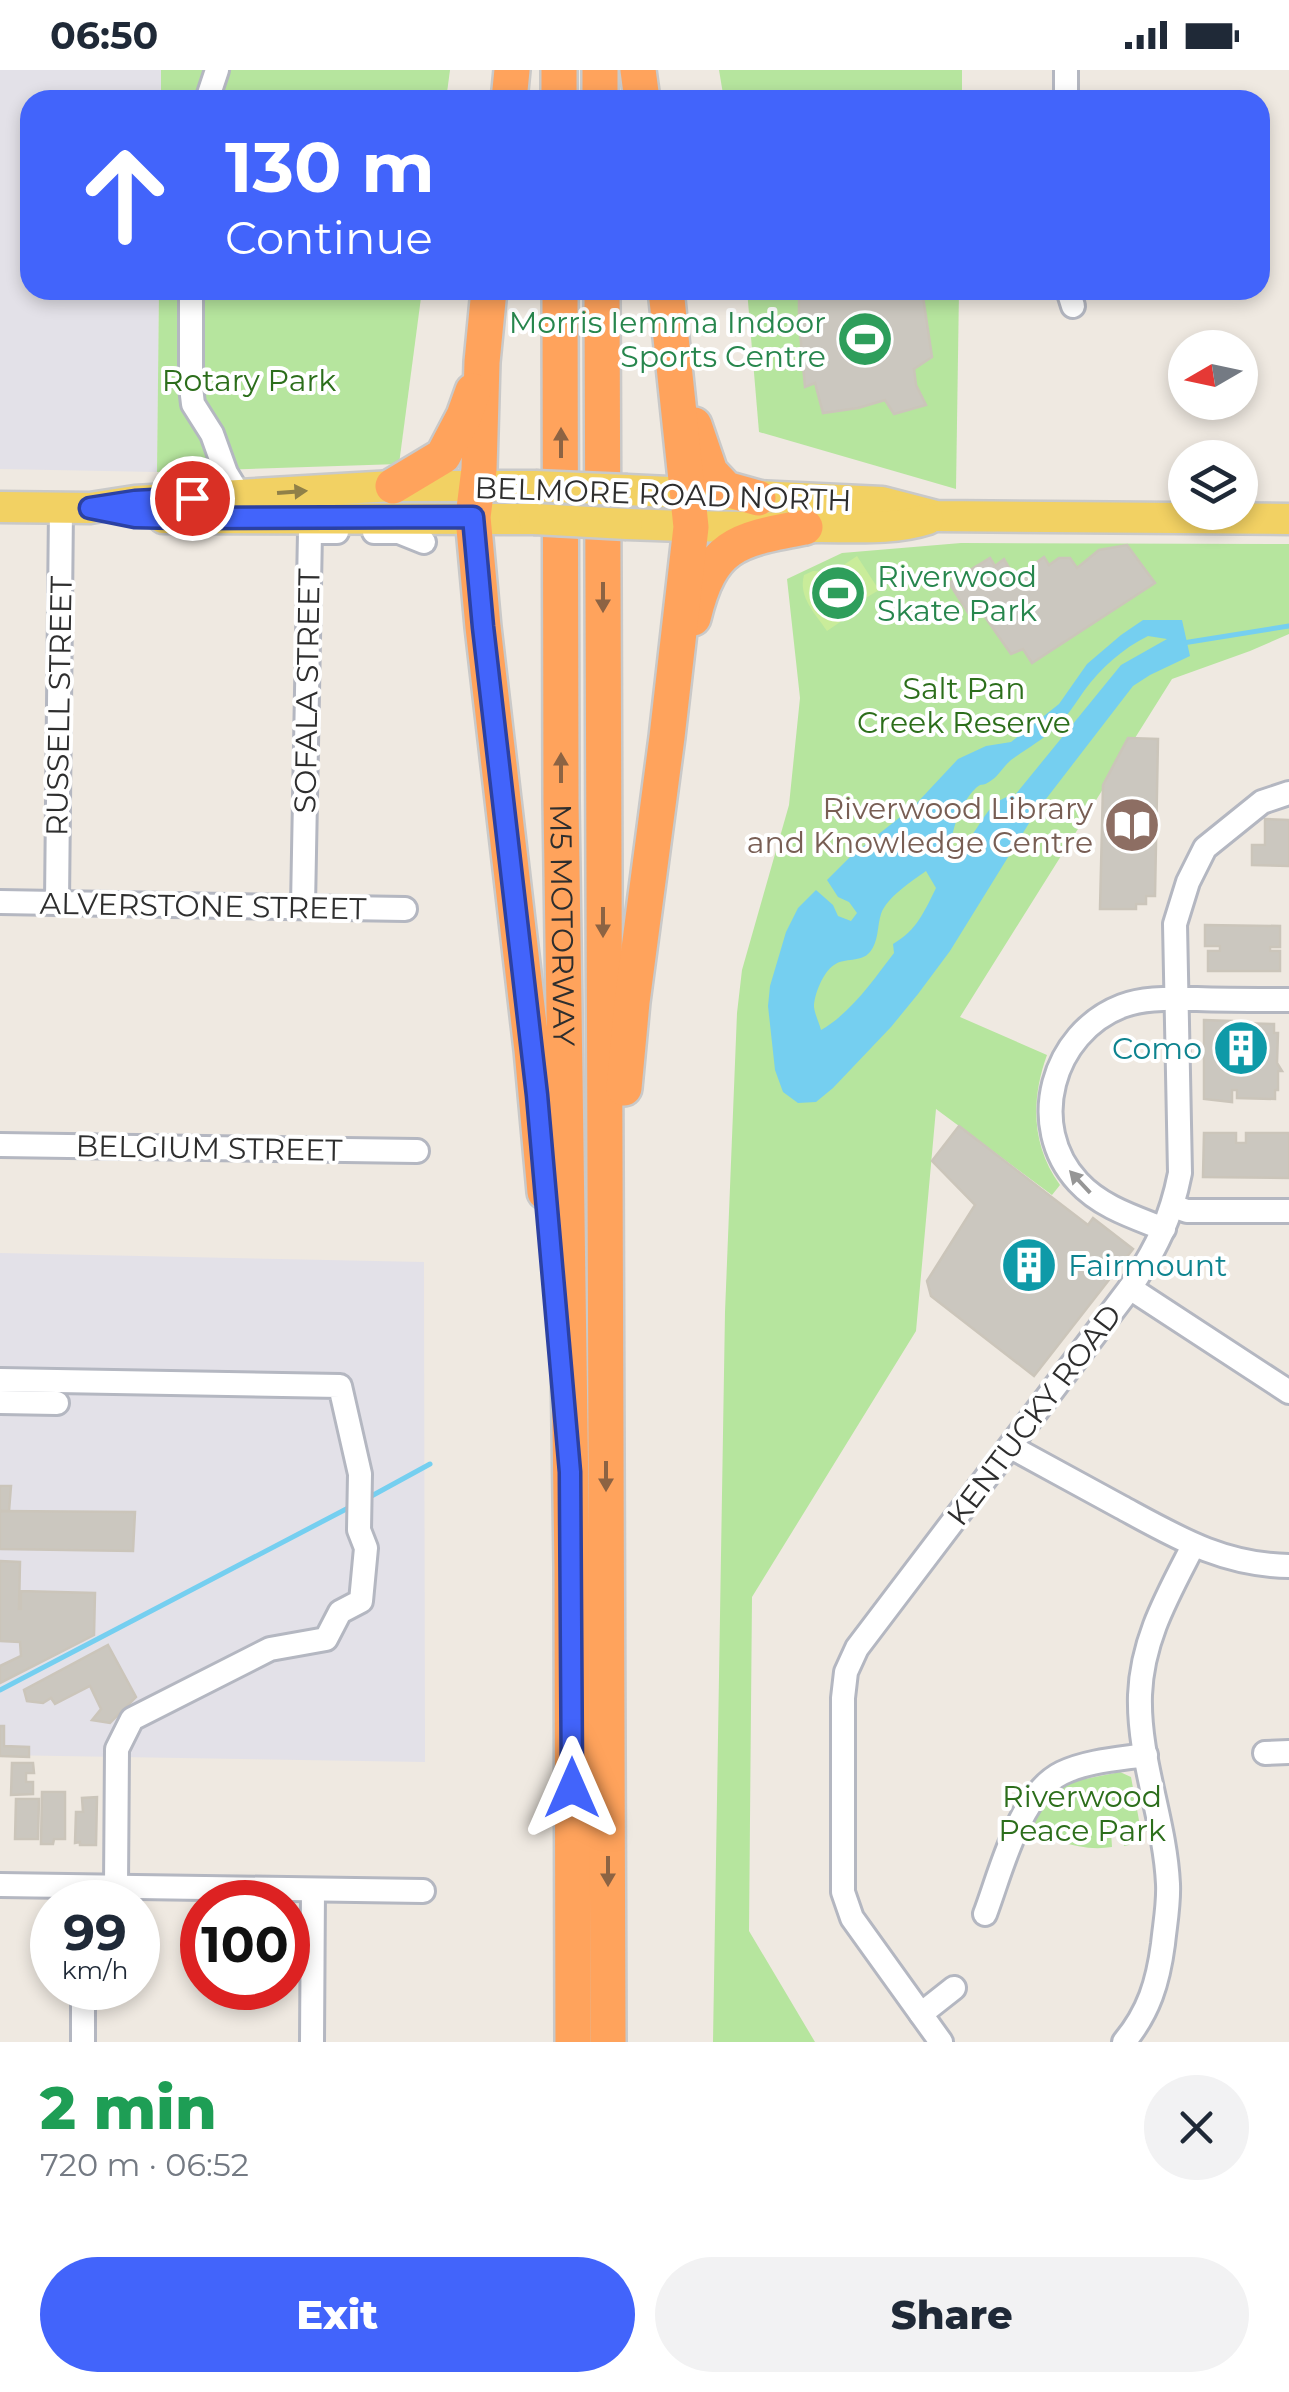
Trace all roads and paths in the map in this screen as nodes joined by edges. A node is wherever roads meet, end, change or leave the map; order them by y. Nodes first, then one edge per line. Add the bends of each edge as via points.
1 (192, 300) edge
2 (489, 300) edge
3 (560, 300) edge
4 (602, 300) edge
5 (667, 300) edge
6 (482, 362) junction
7 (675, 368) junction
8 (214, 440) junction
9 (393, 486) junction
10 (240, 496) junction
11 (192, 498) junction
12 (758, 498) junction
13 (475, 501) junction
14 (0, 507) edge
15 (76, 508) junction
16 (689, 511) junction
17 (936, 516) junction
18 (1289, 519) edge
19 (805, 527) junction
20 (424, 542) dead end
21 (666, 737) junction
22 (1289, 793) edge
23 (0, 902) edge
24 (56, 903) junction
25 (303, 906) junction
26 (405, 909) dead end
27 (1177, 1000) junction
28 (1289, 1000) edge
29 (0, 1145) edge
30 (417, 1150) dead end
31 (1173, 1206) junction
32 (1289, 1211) edge
33 (1164, 1230) junction
34 (1130, 1288) junction
35 (606, 1378) junction
36 (0, 1380) edge
37 (1289, 1392) edge
38 (0, 1402) edge
39 (57, 1404) dead end
40 (1011, 1447) junction
41 (570, 1472) junction
42 (1193, 1546) junction
43 (1289, 1566) edge
44 (1146, 1755) junction
45 (116, 1880) edge
46 (0, 1884) edge
47 (160, 1887) edge
48 (30, 1888) edge
49 (314, 1890) junction
50 (422, 1891) dead end
51 (985, 1914) dead end
52 (954, 1988) dead end
53 (83, 2010) edge
54 (921, 2014) junction
55 (83, 2042) edge
56 (312, 2042) edge
57 (574, 2042) edge
58 (608, 2042) edge
59 (941, 2042) edge
60 (1124, 2042) edge

1 - 8 street via 193,404
2 - 6 highway
41 -> 3 highway, M5 MOTORWAY
4 -> 35 highway, M5 MOTORWAY
5 - 7 highway
6 - 9 highway via 443,456
6 - 13 highway
7 - 12 highway via 710,472 726,489
7 - 16 highway
8 - 10 street
8 - 11 street via 210,474
10 -> 9 main road, BELMORE ROAD NORTH
9 - 13 main road, BELMORE ROAD NORTH
10 - 11 main road, BELMORE ROAD NORTH
11 - 15 main road, BELMORE ROAD NORTH
12 - 16 main road, BELMORE ROAD NORTH
12 - 17 main road, BELMORE ROAD NORTH via 882,502
13 - 15 main road, BELMORE ROAD NORTH via 183,518
13 - 16 main road, BELMORE ROAD NORTH, bridge via 534,519 627,524
13 - 16 main road, BELMORE ROAD NORTH, bridge via 535,486 627,490
13 - 41 highway
14 - 15 main road, BELMORE ROAD NORTH
15 - 24 street, RUSSELL STREET
16 - 19 main road, BELMORE ROAD NORTH
16 - 21 highway
17 - 18 main road, BELMORE ROAD NORTH
17 - 19 main road, BELMORE ROAD NORTH via 910,525
19 - 21 highway via 744,540 720,557 701,589
20 - 25 street, SOFALA STREET via 399,532 310,532
21 - 35 highway via 632,1002
22 - 27 street, KENTUCKY ROAD via 1262,802 1206,848 1175,924
23 - 24 street, ALVERSTONE STREET
24 - 25 street, ALVERSTONE STREET
25 - 26 street, ALVERSTONE STREET
27 - 28 street
27 - 31 street, KENTUCKY ROAD via 1180,1173
33 -> 27 street via 1100,1201 1078,1182 1058,1152 1051,1102 1067,1050 1088,1026 1128,1004
29 - 30 street, BELGIUM STREET
31 - 32 street
31 - 33 street, KENTUCKY ROAD
33 - 34 street, KENTUCKY ROAD
34 - 37 street
34 - 40 street, KENTUCKY ROAD
35 -> 58 highway, M5 MOTORWAY
36 - 45 street via 340,1386 360,1474 362,1602 340,1612 326,1639 270,1649 132,1718 117,1748
38 - 39 street
40 - 42 street
40 - 54 street, KENTUCKY ROAD via 857,1648 846,1672 844,1892 852,1918
41 - 57 highway, M5 MOTORWAY
42 - 43 street via 1240,1561
42 - 44 street via 1144,1656
44 - 51 street via 1078,1768 1049,1781 1020,1821
44 - 60 street via 1168,1894 1157,1981
46 - 48 street
47 - 49 street
49 - 50 street
49 - 56 street
52 - 54 street
53 - 55 street
54 - 59 street, KENTUCKY ROAD

